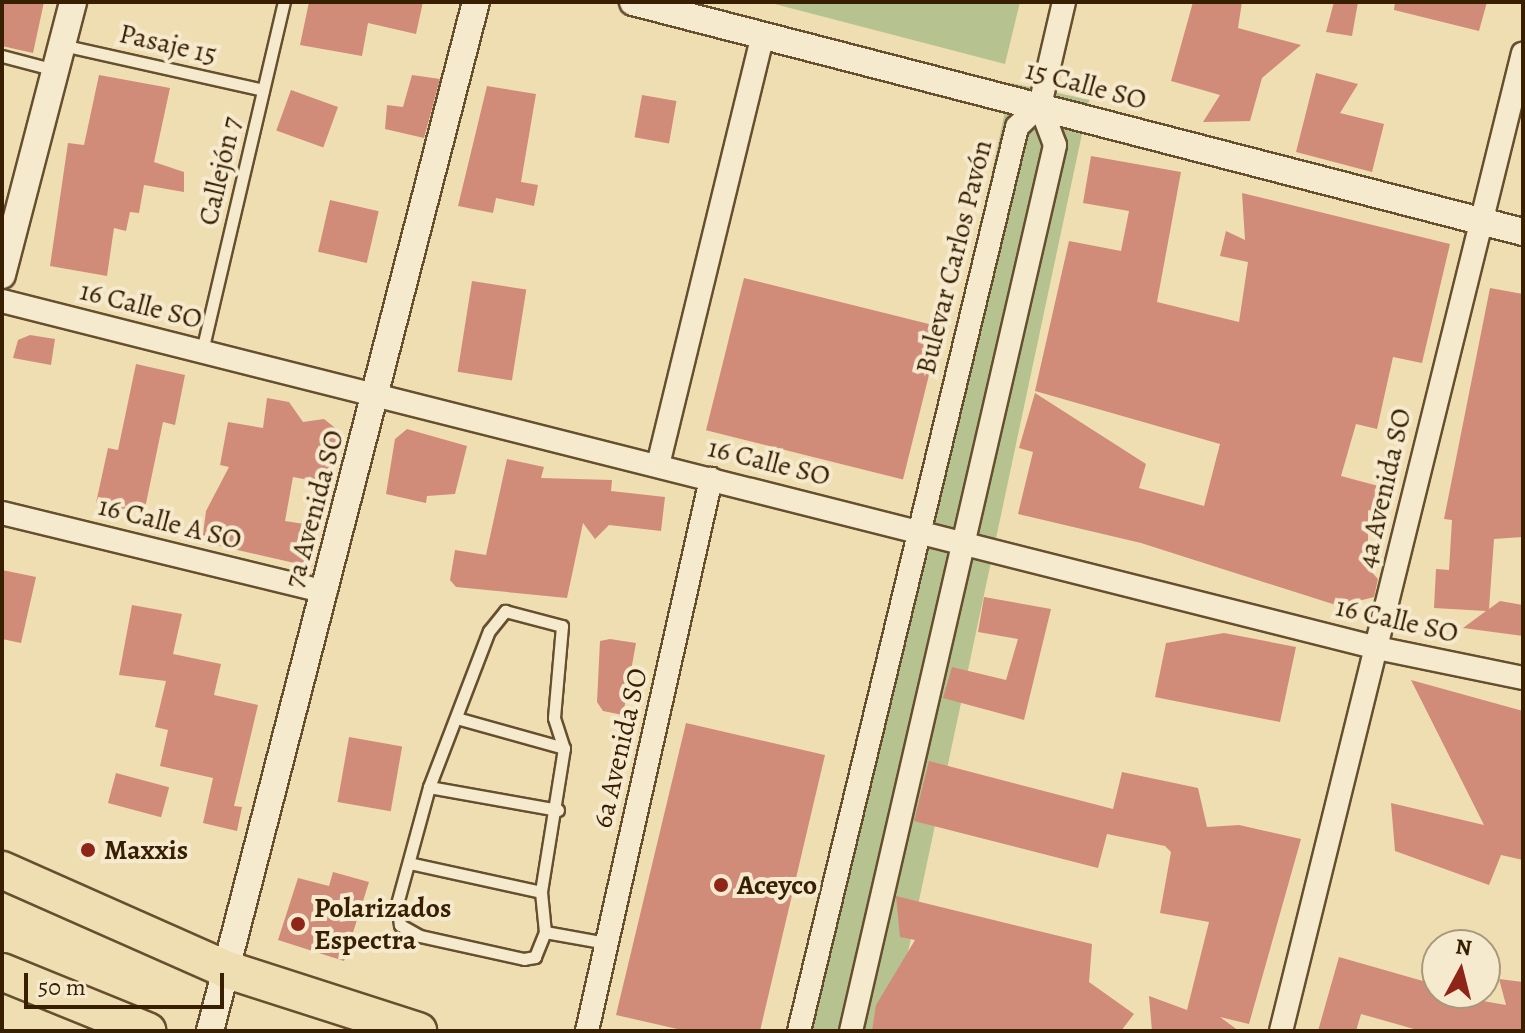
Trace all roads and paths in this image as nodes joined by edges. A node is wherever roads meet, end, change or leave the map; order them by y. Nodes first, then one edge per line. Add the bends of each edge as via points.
1 (73, 2) edge
2 (284, 2) edge
3 (476, 2) edge
4 (633, 2) edge
5 (1064, 2) edge
6 (763, 35) junction
7 (1523, 53) edge
8 (2, 56) edge
9 (58, 57) junction
10 (263, 90) junction
11 (1040, 105) junction
12 (1479, 221) junction
13 (1523, 232) edge
14 (2, 275) edge
15 (2, 301) edge
16 (202, 351) junction
17 (378, 396) junction
18 (658, 465) junction
19 (711, 479) junction
20 (2, 513) edge
21 (919, 530) junction
22 (963, 542) junction
23 (325, 592) junction
24 (1377, 648) junction
25 (1523, 678) edge
26 (460, 719) junction
27 (564, 748) junction
28 (429, 787) junction
29 (558, 810) junction
30 (409, 863) junction
31 (2, 870) edge
32 (541, 892) junction
33 (545, 932) junction
34 (607, 943) junction
35 (225, 969) junction
36 (2, 972) edge
37 (147, 1031) edge
38 (210, 1031) edge
39 (418, 1031) edge
40 (587, 1031) edge
41 (799, 1031) edge
42 (851, 1031) edge
43 (1281, 1031) edge

1 - 9 street
2 - 10 lane, Callejón 7
3 - 17 street, 7a Avenida SO
4 - 6 street, 15 Calle SO
5 - 11 street
6 - 11 street, 15 Calle SO
6 - 18 street
7 - 12 street, 4a Avenida SO
8 - 9 lane, Pasaje 15
9 - 10 lane, Pasaje 15
9 - 14 street
10 - 16 lane, Callejón 7
11 - 12 street, 15 Calle SO
11 - 21 street, Bulevar Carlos Pavón via 1017,127
11 - 22 street via 1055,145
12 - 13 street, 15 Calle SO
12 - 24 street, 4a Avenida SO
15 - 16 street, 16 Calle SO
16 - 17 street, 16 Calle SO
17 - 18 street, 16 Calle SO
17 - 23 street, 7a Avenida SO
18 - 19 street, 16 Calle SO
19 - 21 street, 16 Calle SO
19 - 34 street, 6a Avenida SO
20 - 23 street, 16 Calle A SO
21 - 22 street, 16 Calle SO
21 - 41 street, Bulevar Carlos Pavón
22 - 24 street, 16 Calle SO
22 - 42 street
23 - 35 street, 7a Avenida SO
24 - 25 street, 16 Calle SO
24 - 43 street, 4a Avenida SO
26 - 27 lane
26 - 27 lane via 497,615 545,616 562,626 554,718
26 - 28 lane
27 - 29 lane
28 - 29 lane
28 - 30 lane
29 - 32 lane
30 - 32 lane
30 - 33 lane via 400,925 420,936 524,959 535,957
31 - 35 highway
32 - 33 lane
33 - 34 lane
34 - 40 street, 6a Avenida SO
35 - 38 street, 7a Avenida SO
35 - 39 highway
36 - 37 highway

